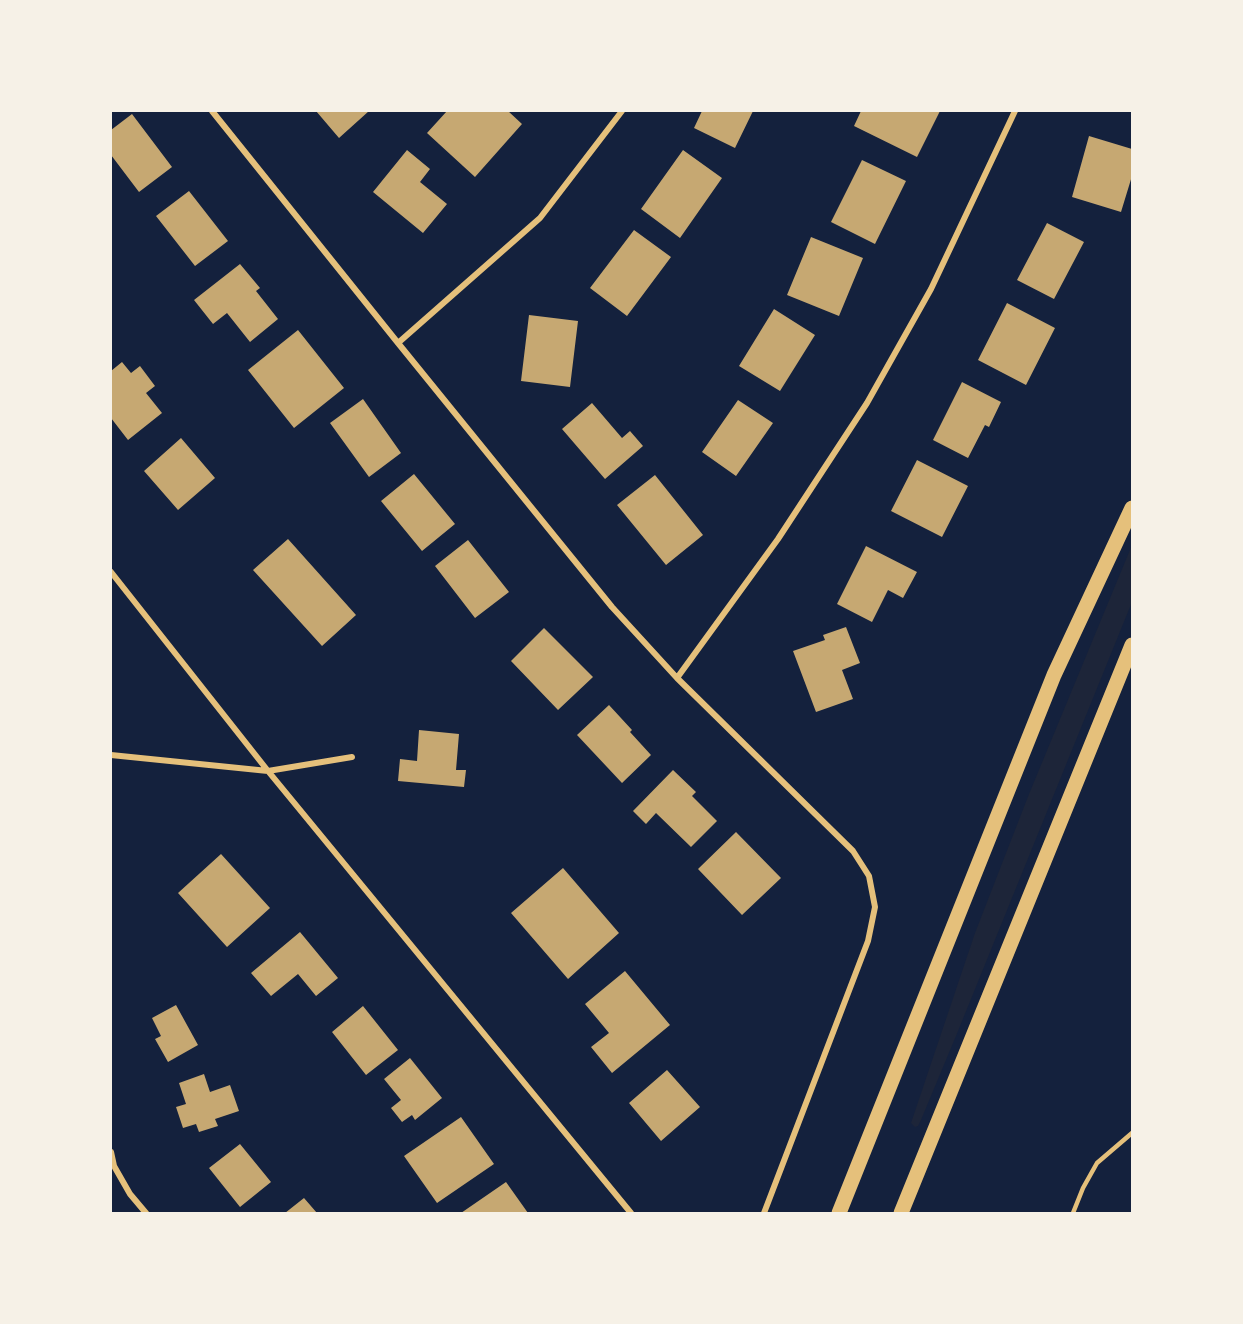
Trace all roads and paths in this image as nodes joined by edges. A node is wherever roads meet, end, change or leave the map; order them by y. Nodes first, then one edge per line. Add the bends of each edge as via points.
1 (212, 111) edge
2 (622, 111) edge
3 (1015, 111) edge
4 (398, 343) junction
5 (1132, 508) edge
6 (111, 572) edge
7 (1132, 645) edge
8 (676, 678) junction
9 (111, 755) edge
10 (352, 757) dead end
11 (268, 771) junction
12 (1132, 1133) edge
13 (111, 1152) edge
14 (146, 1213) edge
15 (631, 1213) edge
16 (764, 1213) edge
17 (839, 1213) edge
18 (901, 1213) edge
19 (1073, 1213) edge

1 - 4 street
2 - 4 street via 540,218
3 - 8 street via 931,289 867,404 778,539
4 - 8 street via 612,607
5 - 17 main road via 1054,675
6 - 11 street
7 - 18 main road
8 - 16 street via 853,851 869,876 875,907 868,941
9 - 11 street
10 - 11 street
11 - 15 street
12 - 19 lane via 1097,1163
13 - 14 street via 114,1166 130,1194

